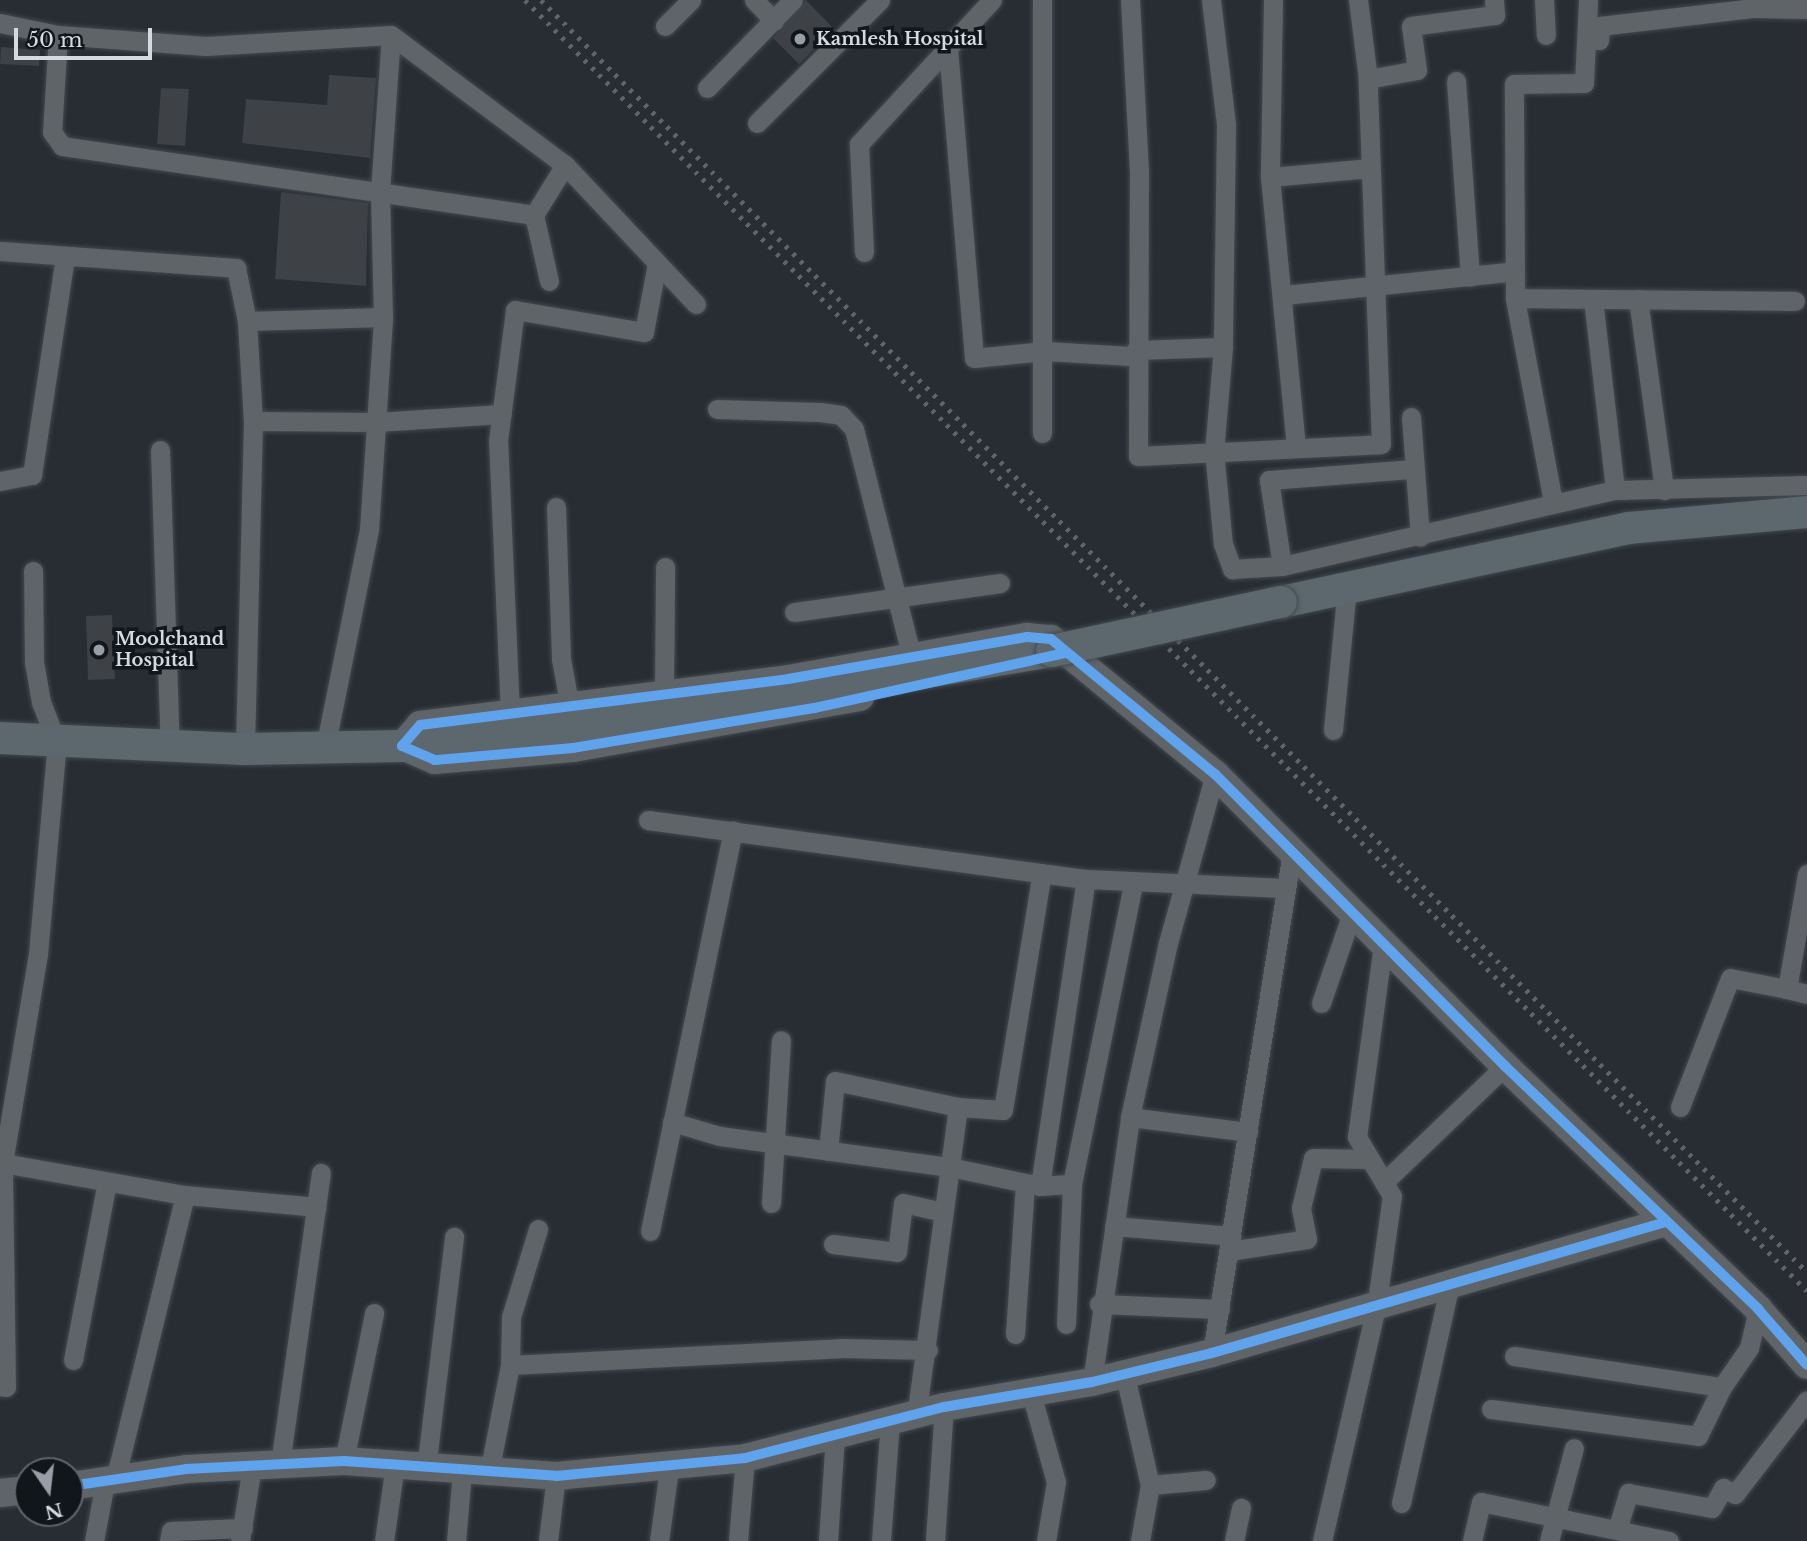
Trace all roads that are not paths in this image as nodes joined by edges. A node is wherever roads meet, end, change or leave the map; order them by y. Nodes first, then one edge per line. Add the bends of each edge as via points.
1 (691, 0) edge
2 (754, 0) edge
3 (793, 0) edge
4 (880, 0) edge
5 (992, 0) edge
6 (1042, 0) edge
7 (1130, 0) edge
8 (1211, 0) edge
9 (1273, 0) edge
10 (1358, 0) edge
11 (1494, 0) edge
12 (1544, 0) edge
13 (1588, 0) edge
14 (1754, 4) edge
15 (1663, 9) edge
16 (1807, 9) edge
17 (774, 21) junction
18 (0, 23) edge
19 (665, 26) dead end
20 (58, 35) junction
21 (391, 35) junction
22 (1546, 35) dead end
23 (1588, 39) junction
24 (948, 48) junction
25 (1368, 79) junction
26 (1456, 81) dead end
27 (707, 88) dead end
28 (757, 123) dead end
29 (565, 165) junction
30 (1370, 168) junction
31 (1270, 177) junction
32 (380, 192) junction
33 (534, 215) junction
34 (0, 251) edge
35 (864, 251) dead end
36 (65, 257) junction
37 (657, 263) junction
38 (1515, 271) junction
39 (1470, 276) junction
40 (549, 281) dead end
41 (1374, 285) junction
42 (1284, 295) junction
43 (1515, 298) junction
44 (1593, 299) junction
45 (1638, 299) junction
46 (1795, 301) dead end
47 (696, 304) dead end
48 (383, 317) junction
49 (247, 321) junction
50 (1223, 347) junction
51 (1045, 351) junction
52 (1136, 351) junction
53 (717, 409) dead end
54 (502, 414) junction
55 (1411, 417) dead end
56 (253, 421) junction
57 (376, 422) junction
58 (1042, 433) dead end
59 (1296, 448) junction
60 (159, 450) dead end
61 (1214, 451) junction
62 (1411, 469) junction
63 (0, 481) edge
64 (1807, 485) edge
65 (1664, 490) junction
66 (1615, 491) junction
67 (1553, 502) junction
68 (556, 507) dead end
69 (1807, 512) edge
70 (1420, 537) junction
71 (1282, 566) junction
72 (665, 567) dead end
73 (33, 570) dead end
74 (1000, 583) dead end
75 (1347, 588) junction
76 (899, 599) junction
77 (794, 612) dead end
78 (1059, 652) junction
79 (912, 658) junction
80 (664, 694) junction
81 (570, 706) junction
82 (510, 713) junction
83 (1333, 730) dead end
84 (0, 738) edge
85 (57, 743) junction
86 (402, 746) junction
87 (170, 748) junction
88 (325, 748) junction
89 (246, 749) junction
90 (1215, 775) junction
91 (648, 820) dead end
92 (733, 831) junction
93 (1292, 852) junction
94 (1042, 873) junction
95 (1807, 874) edge
96 (1086, 879) junction
97 (1133, 883) junction
98 (1183, 887) junction
99 (1286, 888) junction
100 (1352, 913) junction
101 (1383, 945) junction
102 (1787, 989) junction
103 (1807, 994) edge
104 (1321, 1003) dead end
105 (781, 1040) dead end
106 (1505, 1066) junction
107 (958, 1107) junction
108 (1680, 1107) dead end
109 (1130, 1117) junction
110 (672, 1122) junction
111 (1248, 1132) junction
112 (775, 1143) junction
113 (828, 1150) junction
114 (1370, 1159) junction
115 (3, 1163) junction
116 (950, 1167) junction
117 (321, 1173) dead end
118 (107, 1182) junction
119 (1384, 1182) junction
120 (1072, 1184) junction
121 (1032, 1185) junction
122 (185, 1195) junction
123 (771, 1203) dead end
124 (316, 1207) junction
125 (943, 1212) junction
126 (1665, 1222) junction
127 (1114, 1226) junction
128 (538, 1230) dead end
129 (650, 1231) dead end
130 (454, 1237) dead end
131 (1231, 1243) junction
132 (833, 1244) dead end
133 (1449, 1287) junction
134 (1099, 1304) junction
135 (1376, 1308) junction
136 (1220, 1309) junction
137 (1758, 1309) junction
138 (374, 1313) dead end
139 (1066, 1324) dead end
140 (1015, 1334) dead end
141 (928, 1350) junction
142 (1212, 1353) junction
143 (1514, 1356) dead end
144 (73, 1360) dead end
145 (510, 1365) junction
146 (1807, 1365) edge
147 (1124, 1371) junction
148 (1092, 1382) junction
149 (0, 1386) edge
150 (1721, 1387) junction
151 (1031, 1393) junction
152 (1807, 1400) edge
153 (944, 1407) junction
154 (1491, 1409) dead end
155 (903, 1419) junction
156 (835, 1435) junction
157 (1574, 1448) dead end
158 (745, 1458) junction
159 (344, 1461) junction
160 (280, 1464) junction
161 (395, 1465) junction
162 (252, 1466) junction
163 (426, 1469) junction
164 (669, 1469) junction
165 (476, 1473) junction
166 (556, 1476) junction
167 (1206, 1480) dead end
168 (110, 1481) junction
169 (84, 1484) edge
170 (1150, 1485) junction
171 (1401, 1503) dead end
172 (1241, 1508) dead end
173 (1556, 1518) junction
174 (1617, 1530) junction
175 (242, 1534) edge
176 (94, 1541) edge
177 (169, 1541) edge
178 (384, 1541) edge
179 (456, 1541) edge
180 (548, 1541) edge
181 (659, 1541) edge
182 (738, 1541) edge
183 (828, 1541) edge
184 (881, 1541) edge
185 (935, 1541) edge
186 (1046, 1541) edge
187 (1140, 1541) edge
188 (1234, 1541) edge
189 (1322, 1541) edge
190 (1472, 1541) edge
191 (1549, 1541) edge
192 (1669, 1541) edge

1 - 19 street
2 - 17 street
3 - 17 street
4 - 28 street
5 - 24 street
6 - 51 street
7 - 52 street via 1139,170
8 - 50 street via 1226,124
9 - 31 street
10 - 25 street
11 - 25 street via 1495,15 1411,26 1417,70
12 - 22 street
13 - 23 street
14 - 15 street
14 - 16 street
15 - 23 street via 1600,26 1599,40
17 - 27 street
18 - 20 street
20 - 21 street via 206,46
20 - 32 street via 52,132 62,146
21 - 29 street
21 - 32 street
23 - 38 street via 1584,83 1514,84
24 - 35 street via 859,144
24 - 51 street via 974,358
25 - 30 street
26 - 39 street
29 - 33 street
29 - 37 street
30 - 31 street
30 - 41 street
31 - 42 street
32 - 33 street
32 - 48 street
33 - 40 street
34 - 36 street
36 - 49 street via 236,268
36 - 63 street via 32,475
37 - 47 street
37 - 54 street via 644,332 515,310
38 - 39 street
38 - 43 street
39 - 41 street
41 - 42 street
41 - 59 street via 1381,444
42 - 59 street
43 - 44 street
43 - 67 street
44 - 45 street
44 - 66 street
45 - 46 street
45 - 65 street
48 - 49 street
48 - 57 street
49 - 56 street
50 - 52 street
50 - 61 street
51 - 52 street via 1131,356
51 - 58 street
52 - 61 street via 1138,456
53 - 76 street via 841,415 862,448
54 - 57 street
54 - 82 street via 501,536
55 - 62 street
56 - 57 street
56 - 89 street
57 - 88 street via 369,530
59 - 61 street
60 - 87 street
61 - 71 street via 1223,544 1232,569
62 - 70 street
62 - 71 street via 1269,480
64 - 65 street
65 - 66 street
66 - 67 street
67 - 70 street
68 - 81 street via 561,659
69 - 75 main road via 1629,528
70 - 71 street
72 - 80 street
73 - 85 street via 34,662 41,702
74 - 76 street
75 - 78 main road, bridge
75 - 83 street
76 - 77 street
76 - 79 street
78 - 79 street via 1051,639 1027,637
78 - 86 main road via 678,714
78 - 90 street
79 - 80 street
80 - 81 street
81 - 82 street
82 - 86 street via 420,725
84 - 85 main road
85 - 87 main road
85 - 115 street via 38,954
86 - 88 main road
87 - 89 main road
88 - 89 main road
90 - 93 street
90 - 98 street
91 - 92 street
92 - 94 street
92 - 110 street
93 - 99 street
93 - 100 street
94 - 96 street
94 - 107 street via 1003,1110
95 - 102 street
96 - 97 street
96 - 121 street
97 - 98 street
97 - 120 street
98 - 99 street
98 - 109 street
99 - 111 street
100 - 101 street
100 - 104 street
101 - 106 street
101 - 114 street via 1357,1137
102 - 103 street
102 - 108 street via 1730,978
105 - 112 street
106 - 119 street
106 - 126 street
107 - 113 street via 835,1081
107 - 116 street
109 - 111 street
109 - 127 street
110 - 112 street via 720,1136
110 - 129 street
111 - 131 street
112 - 113 street
112 - 123 street
113 - 116 street
114 - 119 street
114 - 131 street via 1313,1158 1301,1208 1307,1240
115 - 118 street
115 - 149 street via 6,1387
116 - 121 street
116 - 125 street
117 - 124 street
118 - 122 street
118 - 144 street
119 - 135 street via 1392,1196
120 - 121 street
120 - 139 street
121 - 140 street
122 - 124 street
122 - 168 street
124 - 160 street
125 - 132 street via 903,1203 897,1252
125 - 141 street
126 - 133 street
126 - 137 street
127 - 131 street
127 - 134 street
128 - 145 street via 510,1317
130 - 163 street
131 - 136 street
133 - 135 street
133 - 171 street
134 - 136 street
134 - 148 street
135 - 142 street
135 - 189 street
136 - 142 street
137 - 146 street
137 - 150 street via 1749,1348
138 - 159 street
141 - 145 street via 841,1348
141 - 155 street
142 - 147 street
143 - 150 street
145 - 165 street
147 - 148 street
147 - 170 street
148 - 151 street
150 - 154 street via 1698,1436
151 - 153 street
151 - 186 street via 1055,1482
152 - 174 street via 1735,1494 1723,1488 1712,1508 1628,1493
153 - 155 street
153 - 185 street
155 - 156 street
155 - 184 street
156 - 158 street
156 - 183 street
157 - 173 street
158 - 164 street
158 - 182 street
159 - 160 street
159 - 161 street
160 - 162 street
161 - 163 street
161 - 178 street
162 - 168 street
162 - 175 street
163 - 165 street
164 - 166 street
164 - 181 street
165 - 166 street
165 - 179 street
166 - 180 street
167 - 170 street
168 - 169 street
168 - 176 street
170 - 187 street
172 - 188 street
173 - 174 street
173 - 190 street via 1481,1502
173 - 191 street
174 - 192 street
175 - 177 street via 171,1531

